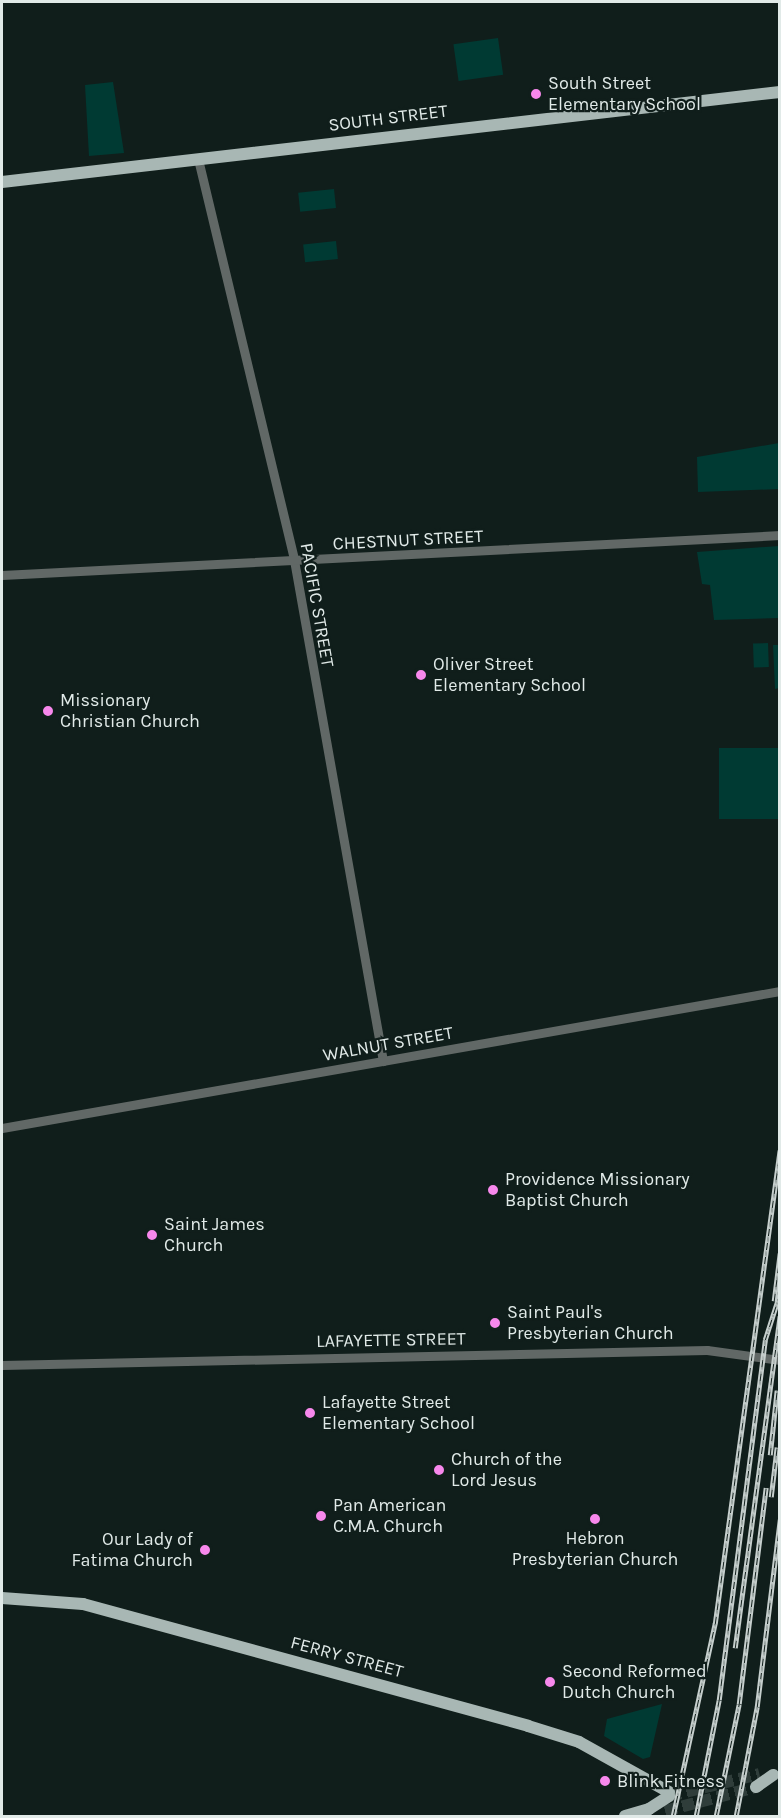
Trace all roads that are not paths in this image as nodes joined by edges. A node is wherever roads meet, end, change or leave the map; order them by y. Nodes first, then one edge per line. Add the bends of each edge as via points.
1 (780, 92) edge
2 (198, 159) junction
3 (2, 182) edge
4 (780, 535) edge
5 (294, 561) junction
6 (2, 575) edge
7 (780, 991) edge
8 (383, 1061) junction
9 (2, 1128) edge
10 (780, 1360) edge
11 (2, 1365) edge
12 (2, 1598) edge
13 (759, 1774) tunnel mouth
14 (776, 1774) edge
15 (756, 1787) tunnel mouth
16 (649, 1809) junction
17 (665, 1811) tunnel mouth
18 (626, 1816) edge

1 - 2 main road, SOUTH STREET
2 - 3 main road, SOUTH STREET
2 - 5 street, PACIFIC STREET
4 - 5 street, CHESTNUT STREET
5 - 6 street, CHESTNUT STREET
5 - 8 street, PACIFIC STREET
7 - 8 street, WALNUT STREET
8 - 9 street, WALNUT STREET
10 - 11 street, LAFAYETTE STREET via 707,1350
12 - 16 main road, FERRY STREET via 82,1604 579,1742 665,1791
13 - 14 main road
14 - 15 main road
16 - 17 main road
16 - 18 main road

